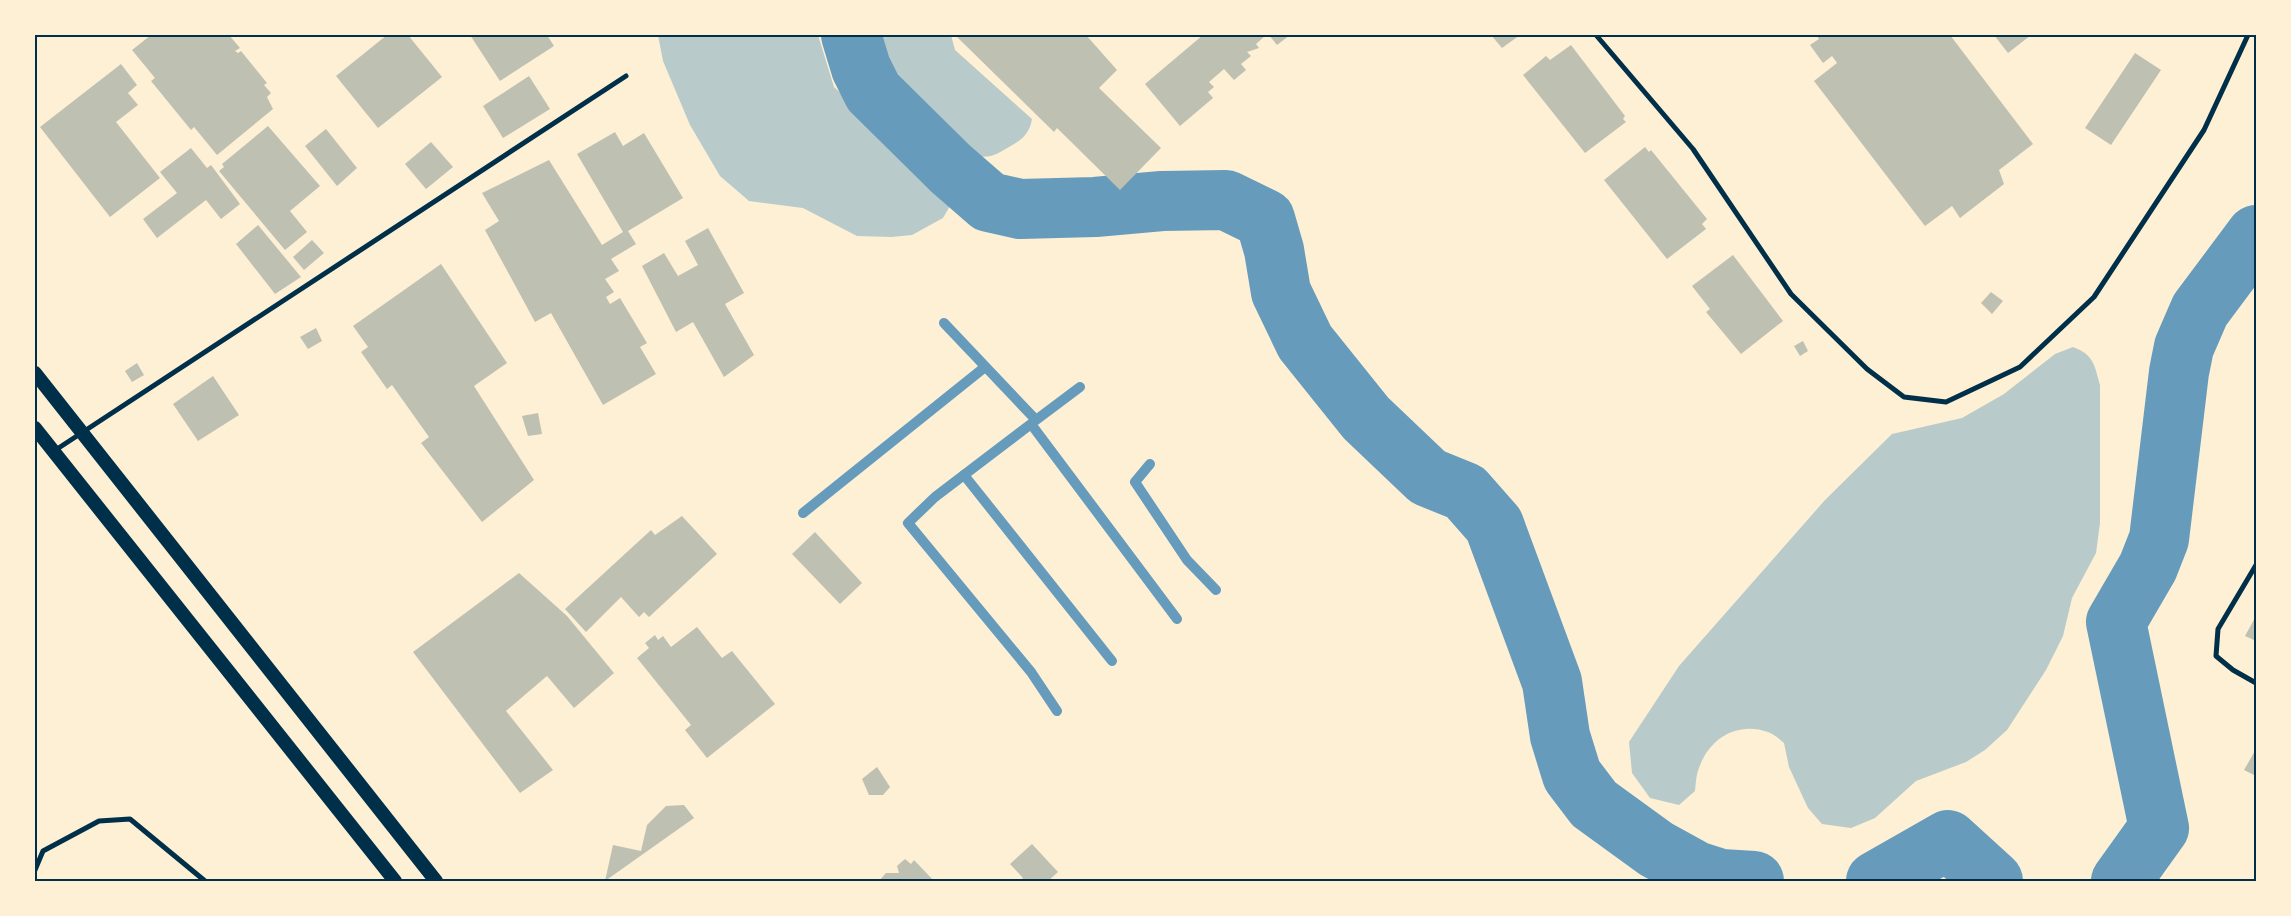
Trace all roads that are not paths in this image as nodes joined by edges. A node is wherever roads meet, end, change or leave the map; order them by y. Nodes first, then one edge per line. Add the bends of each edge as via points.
1 (1596, 35) edge
2 (2248, 35) edge
3 (626, 76) dead end
4 (35, 372) edge
5 (35, 428) edge
6 (82, 432) junction
7 (53, 451) junction
8 (2256, 565) edge
9 (2256, 683) edge
10 (35, 870) edge
11 (206, 881) edge
12 (395, 881) edge
13 (436, 881) edge

1 - 2 street via 1694,149 1791,294 1867,369 1904,397 1946,402 2020,367 2094,297 2204,130
3 - 6 street
4 - 6 highway
5 - 7 highway
6 - 7 street
6 - 13 highway
7 - 12 highway
8 - 9 street via 2218,629 2216,656
10 - 11 street via 44,851 99,821 130,819

